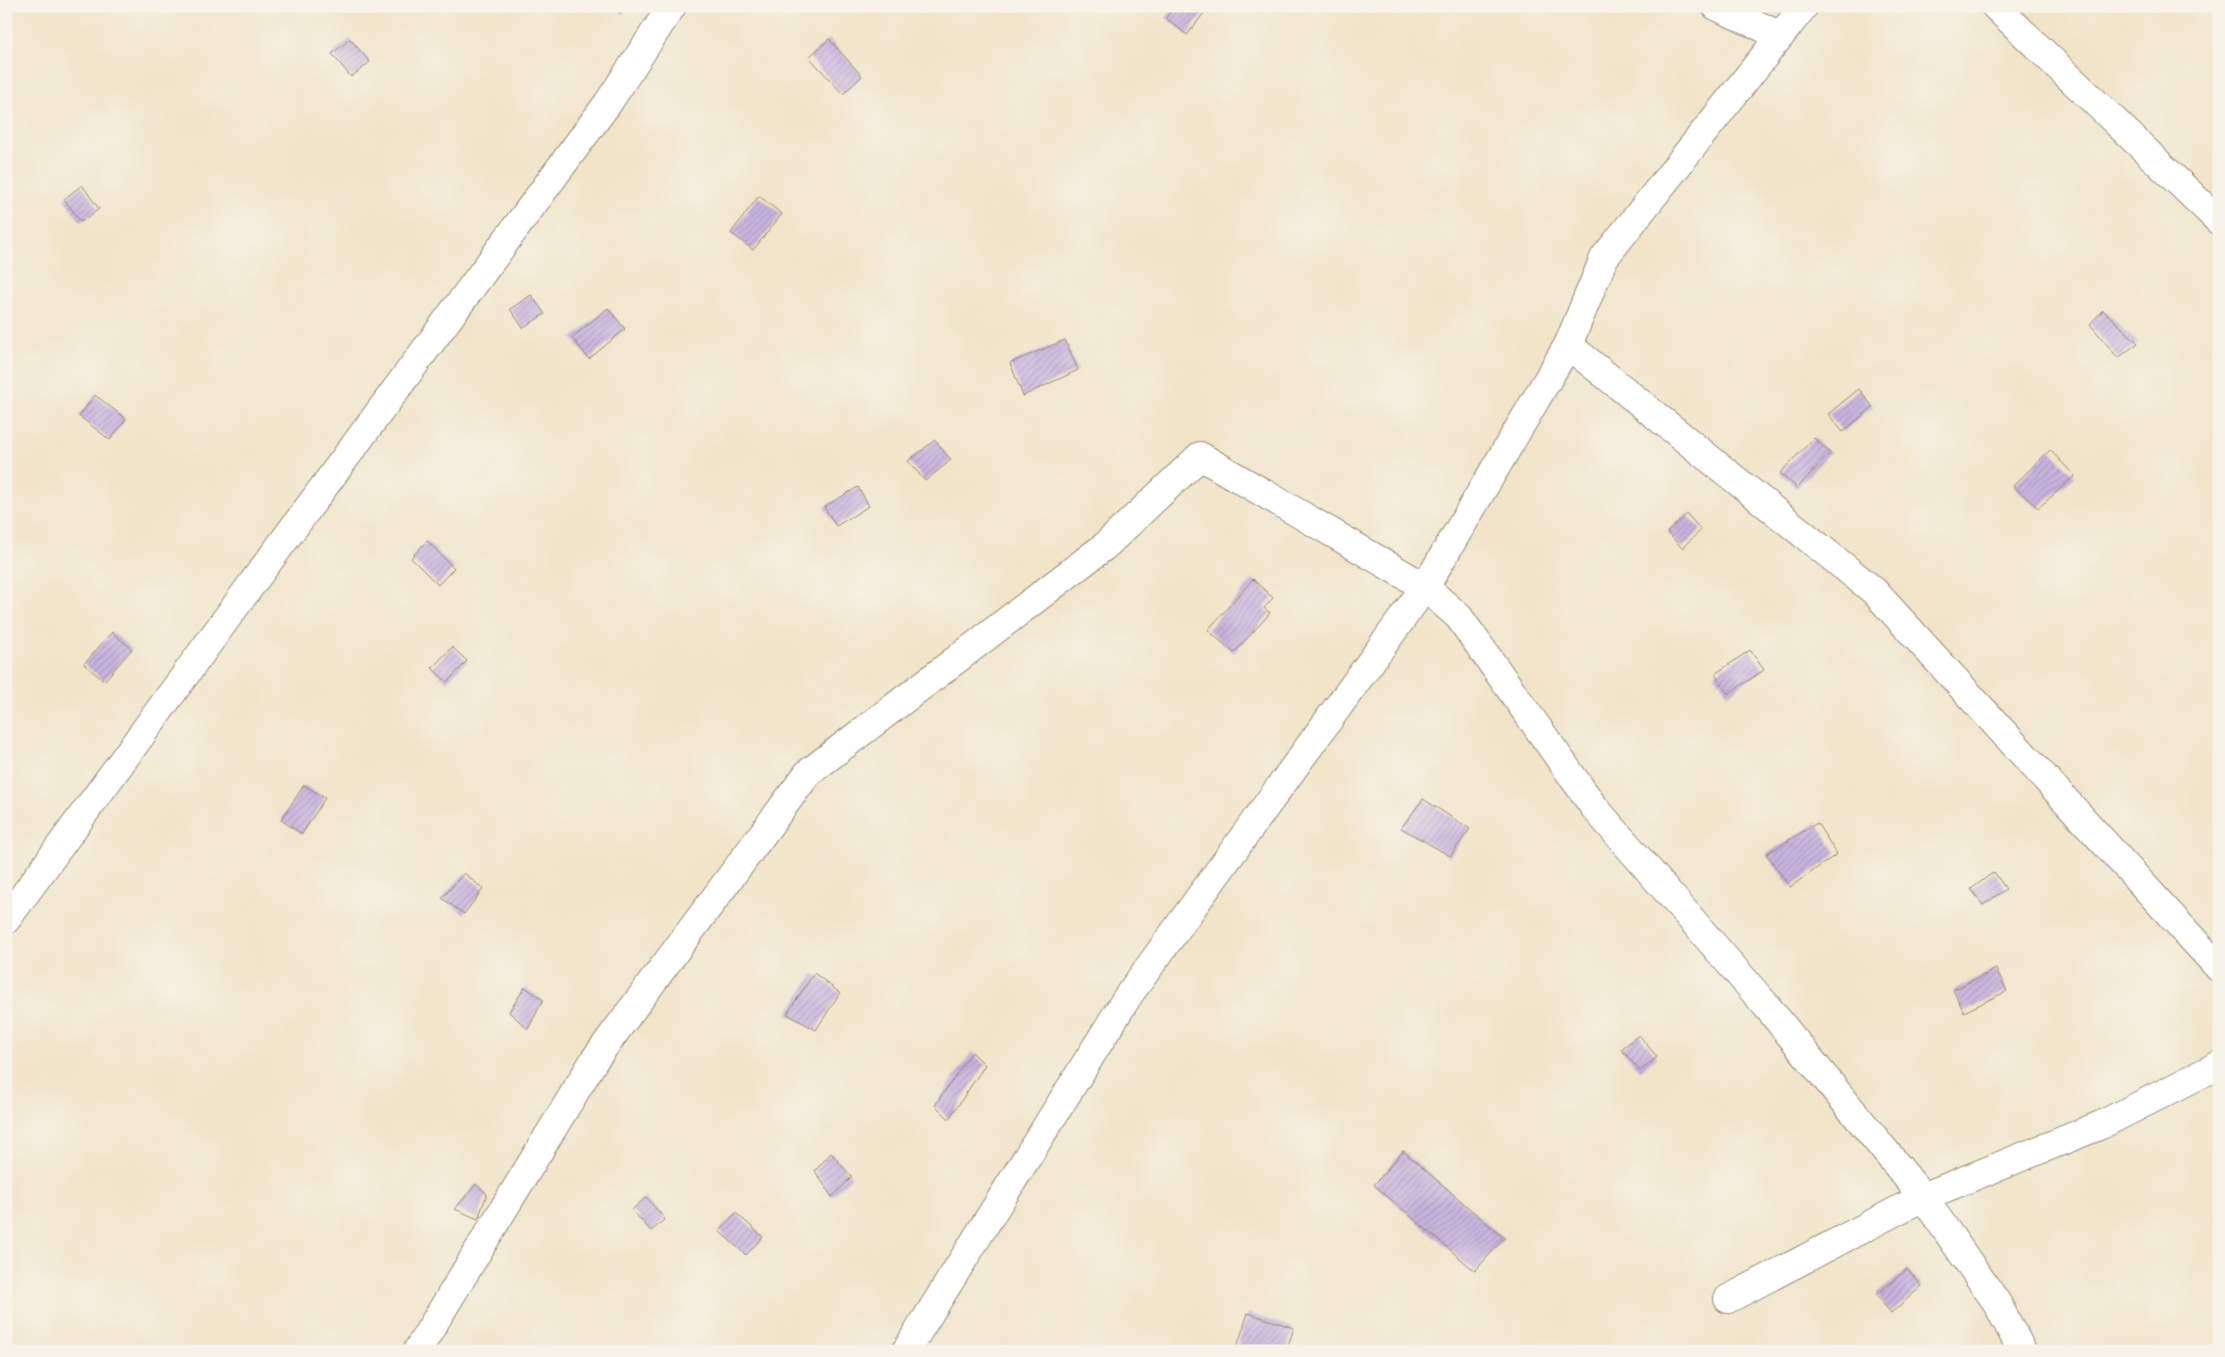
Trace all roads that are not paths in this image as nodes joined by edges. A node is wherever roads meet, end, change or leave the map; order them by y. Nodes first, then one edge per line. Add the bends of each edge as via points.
1 (672, 6) edge
2 (1716, 6) edge
3 (1804, 6) edge
4 (1995, 6) edge
5 (1779, 35) junction
6 (2219, 221) edge
7 (1568, 345) junction
8 (1425, 587) junction
9 (6, 920) edge
10 (2219, 968) edge
11 (2219, 1065) edge
12 (1923, 1196) junction
13 (1728, 1299) dead end
14 (418, 1351) edge
15 (906, 1351) edge
16 (2022, 1351) edge

1 - 9 street via 608,104
2 - 5 street
3 - 5 street
4 - 6 street
5 - 7 street via 1604,258
7 - 8 street
7 - 10 street via 1874,591
8 - 12 street via 1459,617 1594,807 1764,1003
8 - 14 street via 1200,456 1105,546 808,773 594,1059
8 - 15 street via 1128,996
11 - 12 street via 2101,1125
12 - 13 street
12 - 16 street via 1997,1303

